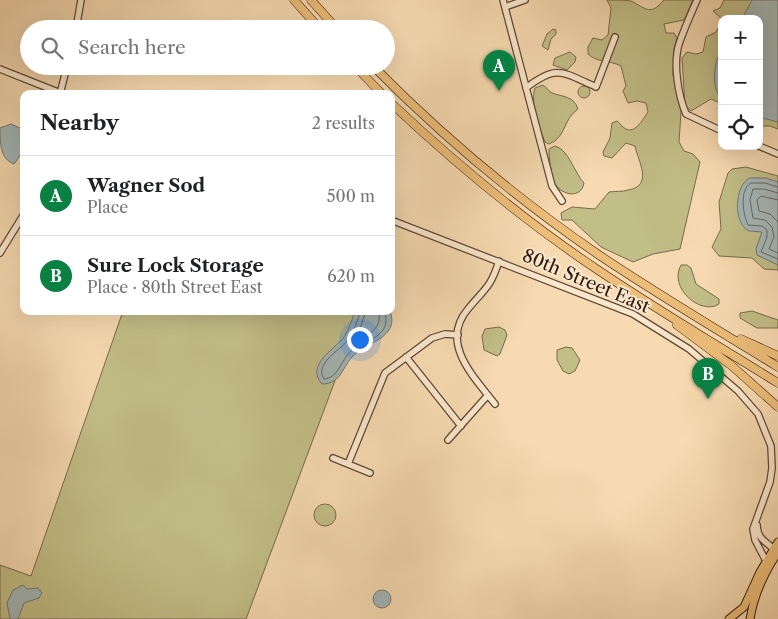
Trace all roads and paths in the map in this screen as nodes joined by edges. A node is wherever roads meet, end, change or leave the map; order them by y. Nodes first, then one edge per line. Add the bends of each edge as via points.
1 (81, 0) edge
2 (294, 0) edge
3 (312, 0) edge
4 (503, 0) edge
5 (526, 0) edge
6 (697, 0) edge
7 (505, 7) junction
8 (78, 20) edge
9 (312, 20) edge
10 (329, 20) edge
11 (615, 37) dead end
12 (0, 69) edge
13 (65, 75) edge
14 (363, 75) edge
15 (382, 75) edge
16 (526, 88) junction
17 (53, 90) edge
18 (62, 90) edge
19 (378, 90) edge
20 (395, 107) edge
21 (718, 130) edge
22 (763, 148) edge
23 (778, 154) edge
24 (562, 201) dead end
25 (20, 220) edge
26 (395, 222) edge
27 (0, 253) edge
28 (499, 261) junction
29 (639, 281) junction
30 (629, 290) junction
31 (458, 335) junction
32 (778, 356) edge
33 (406, 357) junction
34 (778, 367) edge
35 (778, 382) edge
36 (488, 395) junction
37 (495, 404) dead end
38 (778, 407) edge
39 (461, 426) junction
40 (448, 440) dead end
41 (332, 458) dead end
42 (348, 464) junction
43 (370, 473) dead end
44 (758, 516) junction
45 (778, 542) edge
46 (773, 555) edge
47 (732, 617) edge
48 (749, 619) edge

1 - 8 street
2 - 9 highway
3 - 10 highway
4 - 7 street
5 - 7 street
6 - 21 street via 676,57 682,104 686,114
7 - 16 street
11 - 16 street via 596,87 556,72 544,74
12 - 17 street
13 - 18 street
14 - 19 highway
15 - 29 highway via 504,185 575,239
16 - 24 street via 552,186
20 - 30 highway via 459,165 513,208
22 - 23 street
25 - 27 street
26 - 28 street, 80th Street East
28 - 31 street via 489,288 464,315
28 - 44 street, 80th Street East via 644,321 689,349 747,399 763,422 772,452 770,482
29 - 32 highway via 719,328
29 - 34 highway
30 - 35 highway
30 - 38 highway via 732,366
31 - 33 street via 432,338
31 - 36 street via 462,360
33 - 39 street
33 - 42 street via 382,379
36 - 37 street
36 - 39 street
39 - 40 street
41 - 42 street
42 - 43 street
44 - 46 street, 80th Street East via 758,536
44 - 46 street, 80th Street East via 754,536
45 - 46 main road
46 - 47 main road via 745,605
46 - 48 main road via 754,598
47 - 48 main road

